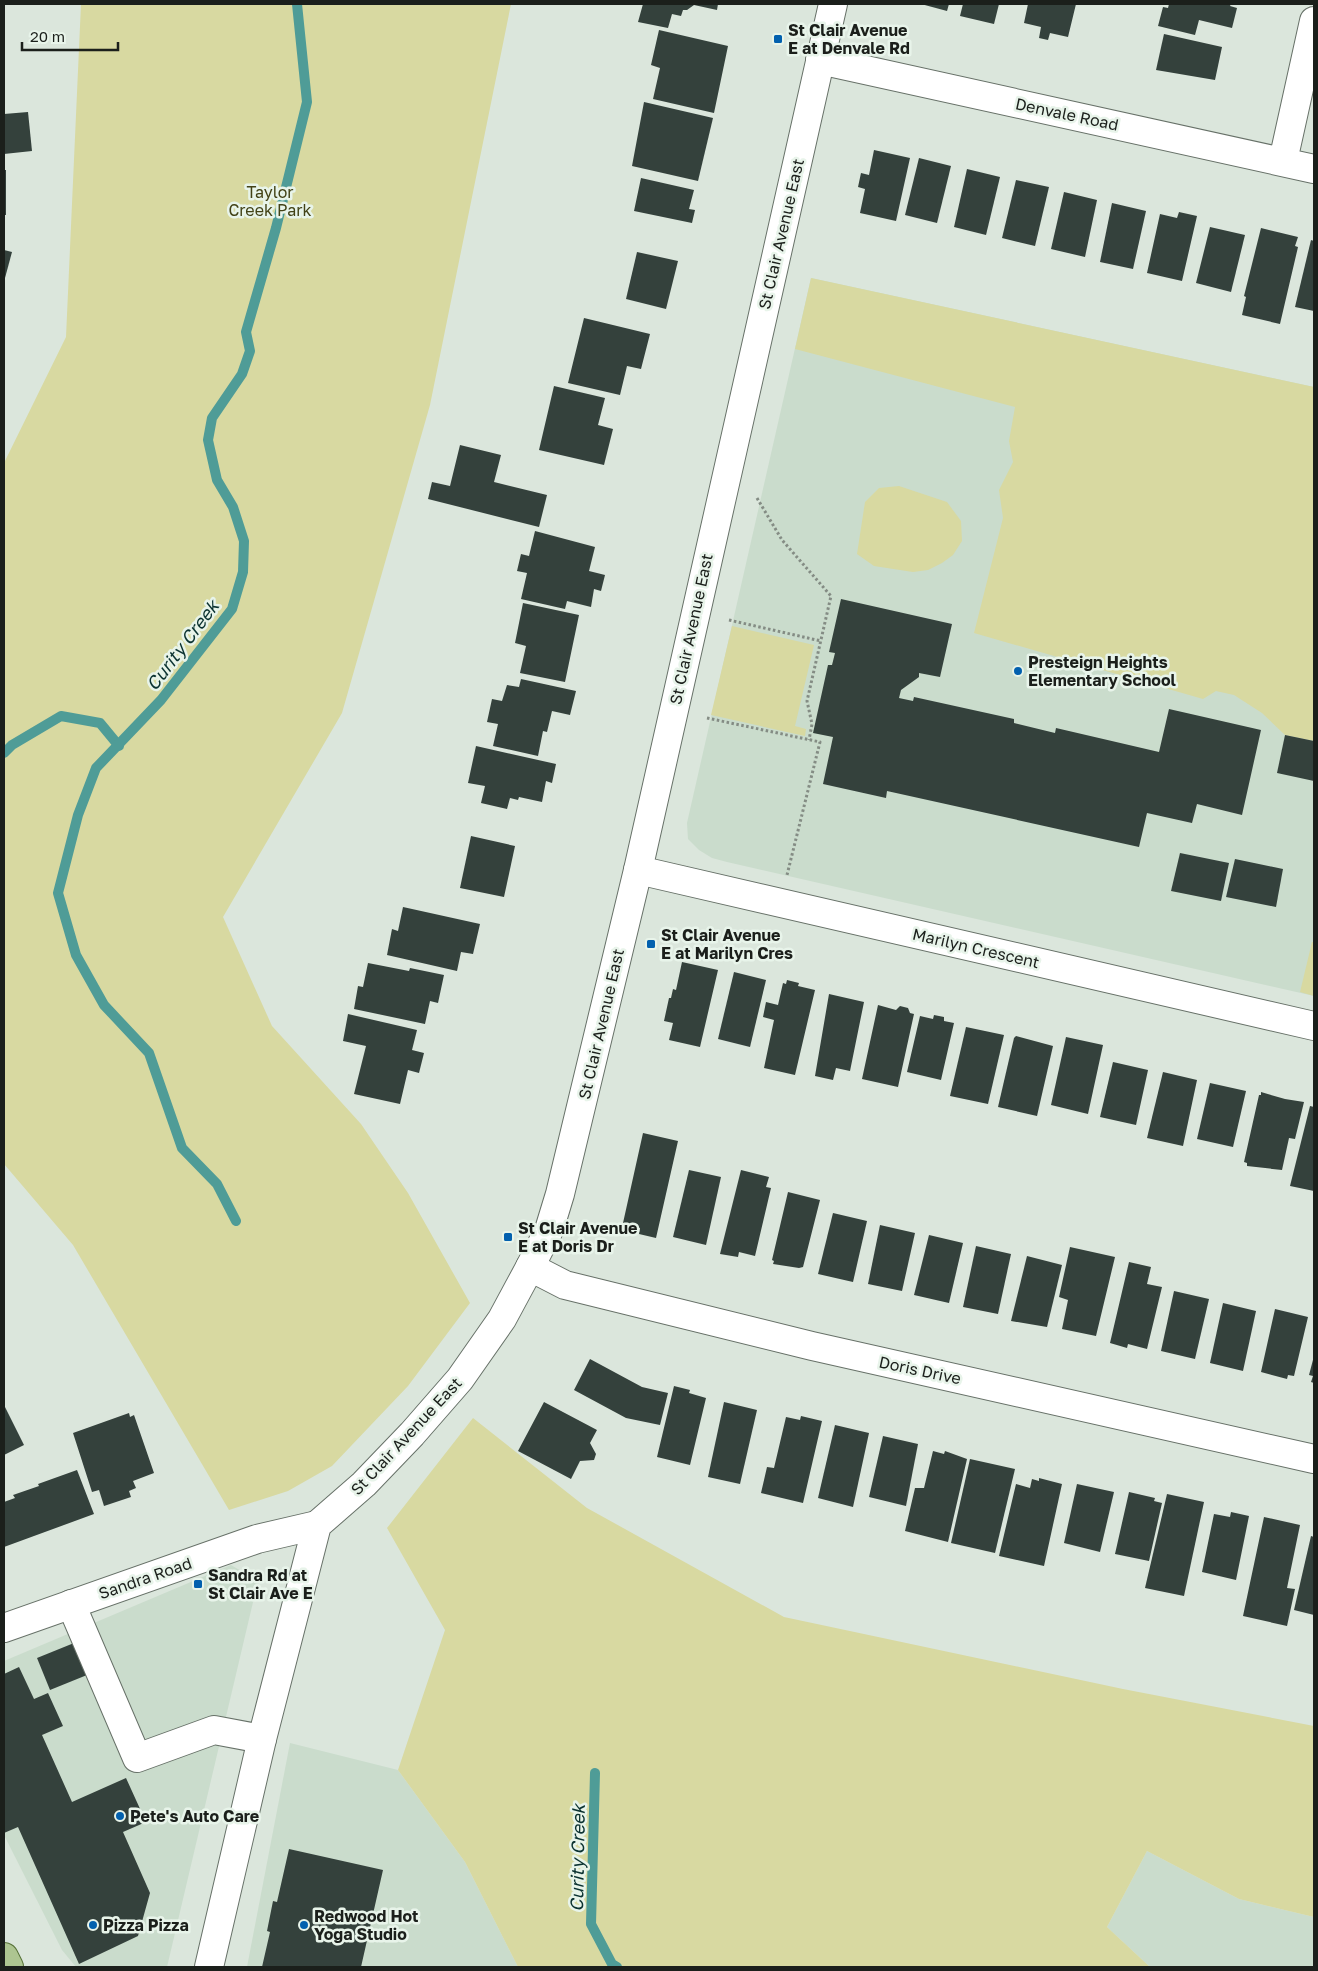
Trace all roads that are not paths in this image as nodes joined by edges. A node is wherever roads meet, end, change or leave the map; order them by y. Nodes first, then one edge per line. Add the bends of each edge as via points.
1 (833, 4) edge
2 (1314, 21) edge
3 (820, 60) junction
4 (1283, 161) junction
5 (1314, 168) edge
6 (638, 870) junction
7 (1314, 1026) edge
8 (530, 1267) junction
9 (1314, 1459) edge
10 (317, 1526) junction
11 (71, 1604) junction
12 (4, 1628) edge
13 (262, 1738) junction
14 (4, 1957) edge
15 (9, 1967) edge
16 (209, 1967) edge

1 - 3 street, St Clair Avenue East
2 - 4 street
3 - 4 street, Denvale Road
3 - 6 street, St Clair Avenue East
4 - 5 street, Denvale Road
6 - 7 street, Marilyn Crescent
6 - 8 street, St Clair Avenue East via 560,1194 549,1230
8 - 9 street, Doris Drive via 565,1285 812,1346
8 - 10 street, St Clair Avenue East via 502,1318 460,1379 364,1484
10 - 11 street, Sandra Road via 257,1539
10 - 13 street
11 - 12 street, Sandra Road
11 - 13 street via 137,1758 214,1730
13 - 16 street
14 - 15 main road

